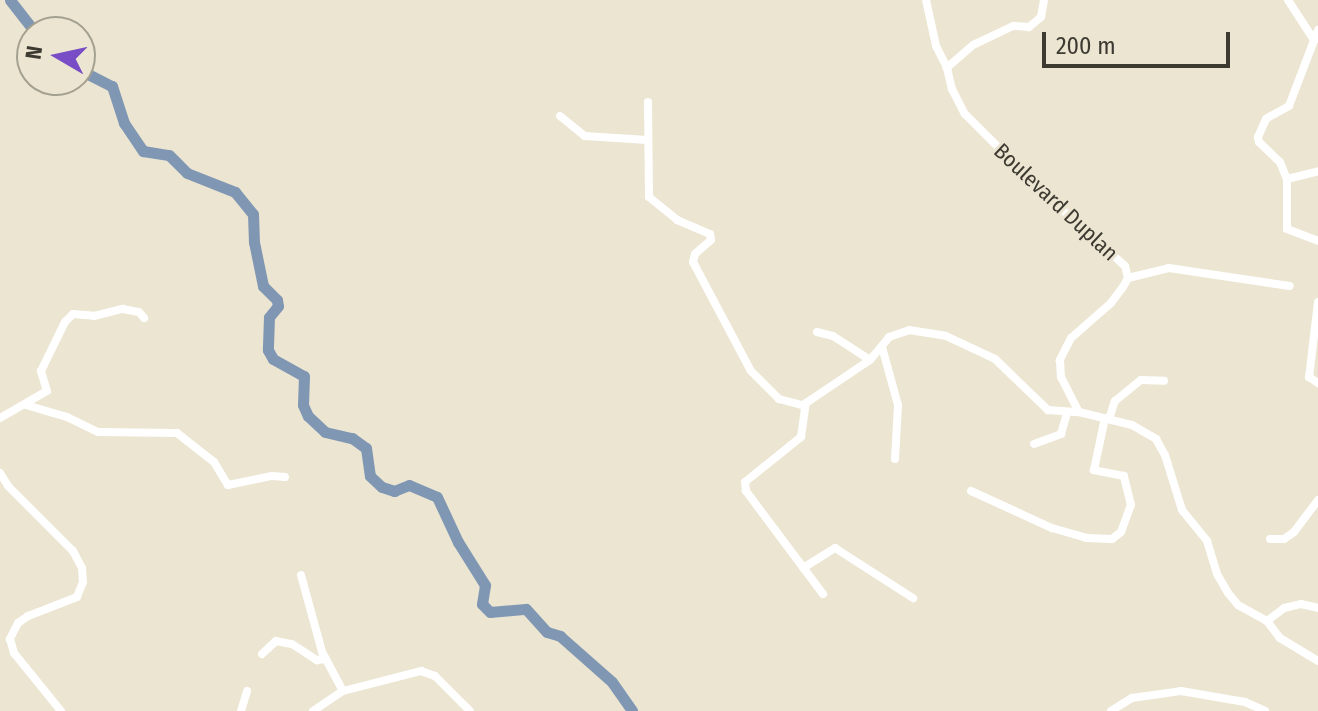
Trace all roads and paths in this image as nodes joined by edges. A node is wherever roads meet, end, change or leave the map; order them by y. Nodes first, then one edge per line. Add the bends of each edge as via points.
1 (926, 0) edge
2 (1044, 0) edge
3 (1288, 0) edge
4 (1318, 30) edge
5 (1314, 40) junction
6 (947, 68) junction
7 (648, 102) dead end
8 (560, 116) dead end
9 (647, 140) junction
10 (1318, 171) edge
11 (1287, 179) junction
12 (1318, 241) edge
13 (1128, 278) junction
14 (1290, 286) dead end
15 (1318, 302) edge
16 (144, 318) dead end
17 (817, 332) dead end
18 (882, 346) junction
19 (870, 360) junction
20 (1164, 381) dead end
21 (1318, 383) edge
22 (26, 405) junction
23 (805, 406) junction
24 (1079, 412) junction
25 (1067, 413) junction
26 (0, 418) edge
27 (1107, 419) junction
28 (1034, 444) dead end
29 (895, 459) dead end
30 (0, 473) edge
31 (285, 477) dead end
32 (971, 491) dead end
33 (1318, 500) edge
34 (1270, 539) dead end
35 (803, 568) junction
36 (301, 575) dead end
37 (823, 594) dead end
38 (913, 598) dead end
39 (1318, 608) edge
40 (1267, 621) junction
41 (262, 654) dead end
42 (326, 659) junction
43 (1318, 661) edge
44 (247, 691) dead end
45 (343, 691) junction
46 (61, 711) edge
47 (241, 711) edge
48 (313, 711) edge
49 (470, 711) edge
50 (1111, 711) edge
51 (1265, 711) edge

1 - 6 street, Boulevard Duplan via 936,46
2 - 6 street via 1041,17 1029,27 1013,26 973,45
3 - 5 street
4 - 5 street
5 - 11 street via 1289,106 1266,119 1259,130 1259,142 1280,162
6 - 13 street, Boulevard Duplan via 965,114 1125,266
7 - 9 street
8 - 9 street via 585,136
9 - 23 street via 649,197 677,220 710,234 693,262 751,371 779,399
10 - 11 street
11 - 12 street via 1287,229
13 - 14 street via 1169,268
13 - 24 street, Boulevard Duplan via 1111,303 1071,338 1060,360 1061,377
15 - 21 street via 1309,377
16 - 22 street via 123,309 101,316 73,314 41,371 47,391
17 - 19 street
18 - 19 street
18 - 25 street via 889,337 909,330 946,336 995,359 1048,410
18 - 29 street via 898,405
19 - 23 street
20 - 27 street via 1141,380 1115,401
22 - 26 street
22 - 31 street via 98,432 177,433 214,462 228,485
23 - 35 street via 801,437 747,478 745,485
24 - 25 street
24 - 27 street
25 - 28 street via 1061,434
27 - 32 street via 1094,470 1124,476 1131,505 1128,520 1112,539 1052,528
27 - 40 street via 1156,439 1182,510 1207,541 1228,593
30 - 46 street via 73,551 82,568 77,597 28,616 10,639 14,653
33 - 34 street via 1294,532
35 - 37 street
35 - 38 street via 835,548
36 - 42 street
39 - 40 street via 1284,608
40 - 43 street via 1280,638
41 - 42 street via 276,641
42 - 45 street
44 - 47 street
45 - 48 street
45 - 49 street via 421,671 435,676
50 - 51 street via 1132,698 1181,691 1245,702

